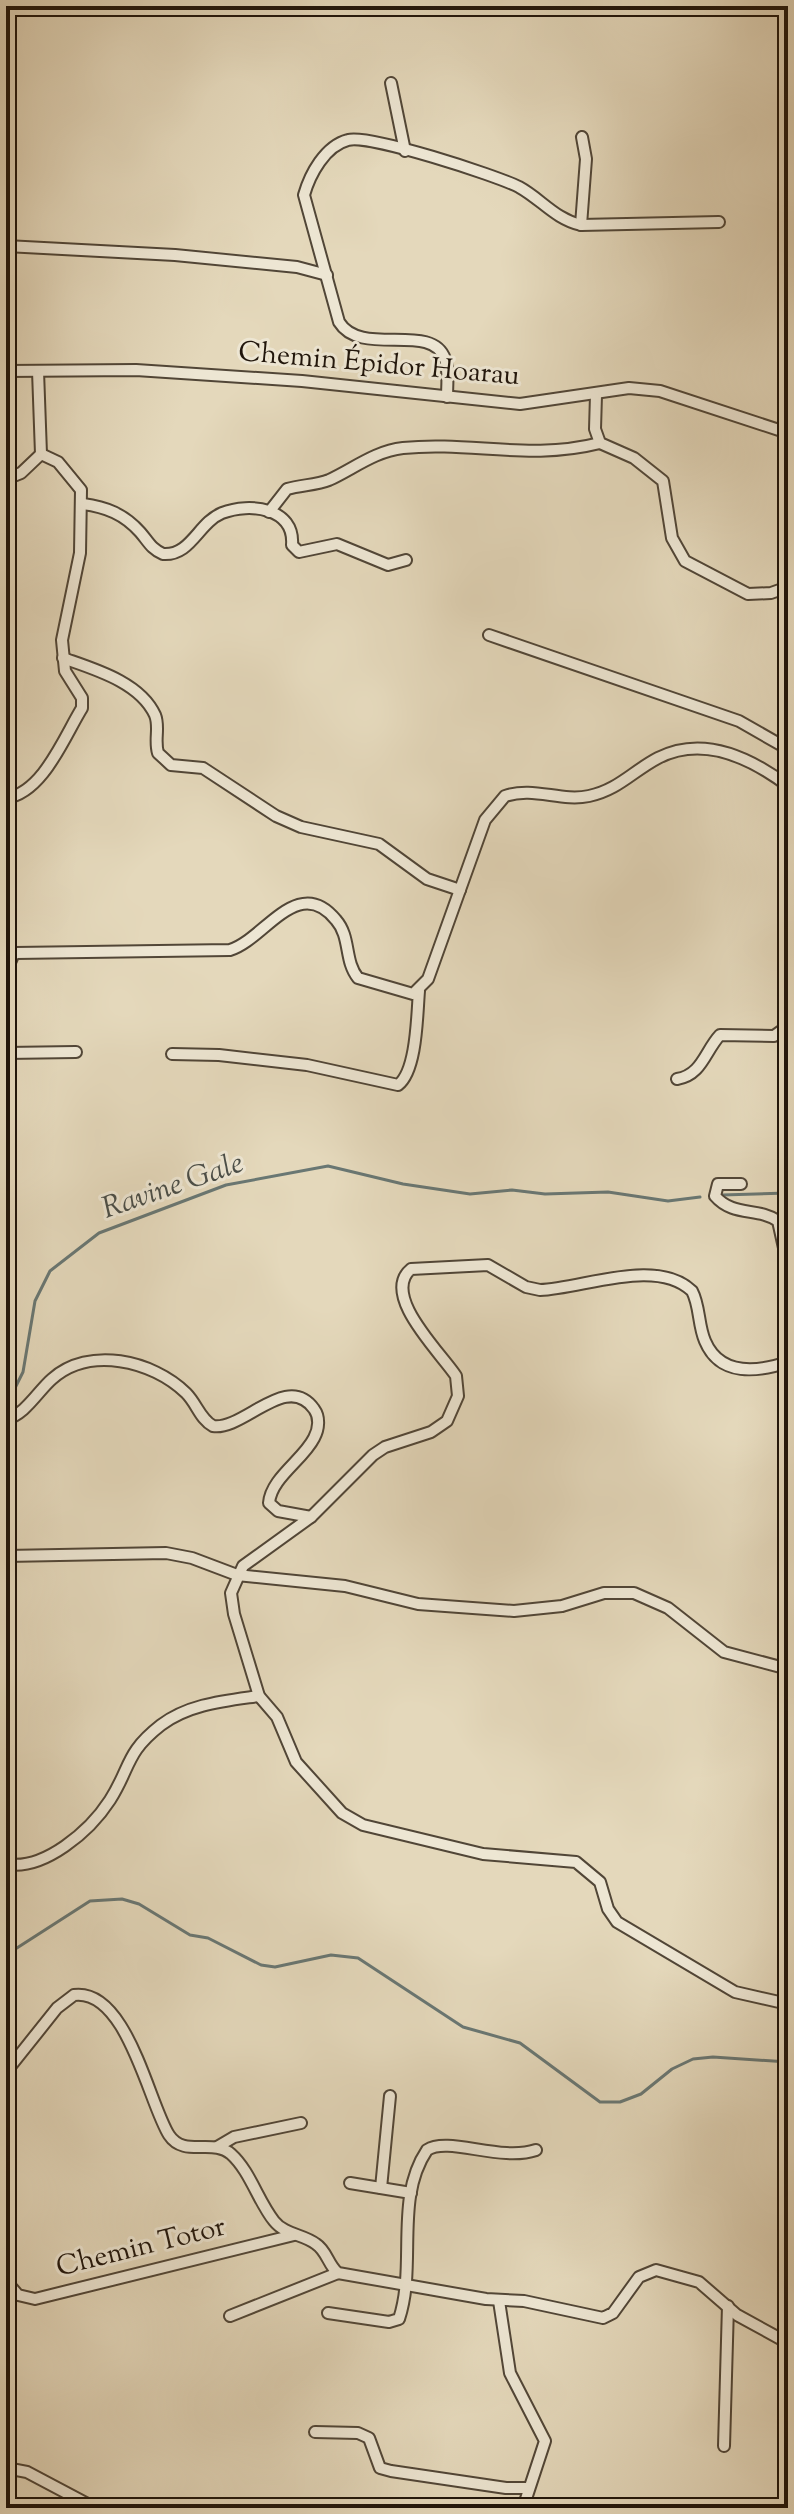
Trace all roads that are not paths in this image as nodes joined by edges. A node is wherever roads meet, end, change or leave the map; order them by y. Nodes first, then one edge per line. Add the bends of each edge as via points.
1 (391, 83) dead end
2 (582, 137) dead end
3 (405, 151) junction
4 (719, 222) dead end
5 (581, 225) junction
6 (6, 246) edge
7 (327, 275) junction
8 (6, 371) edge
9 (38, 371) junction
10 (596, 395) junction
11 (447, 397) junction
12 (788, 433) edge
13 (600, 443) junction
14 (41, 454) junction
15 (6, 479) edge
16 (83, 504) junction
17 (269, 512) junction
18 (406, 560) dead end
19 (788, 587) edge
20 (489, 635) dead end
21 (63, 658) junction
22 (788, 749) edge
23 (788, 786) edge
24 (6, 798) edge
25 (460, 890) junction
26 (419, 991) junction
27 (788, 1026) edge
28 (6, 1035) edge
29 (76, 1052) dead end
30 (6, 1053) edge
31 (172, 1054) dead end
32 (677, 1079) dead end
33 (741, 1184) dead end
34 (788, 1266) edge
35 (788, 1362) edge
36 (6, 1419) edge
37 (311, 1517) junction
38 (6, 1556) edge
39 (237, 1575) junction
40 (788, 1669) edge
41 (259, 1696) junction
42 (6, 1864) edge
43 (788, 2004) edge
44 (6, 2072) edge
45 (390, 2096) dead end
46 (301, 2123) dead end
47 (217, 2147) junction
48 (536, 2150) dead end
49 (350, 2183) dead end
50 (381, 2188) junction
51 (411, 2193) junction
52 (294, 2235) junction
53 (338, 2273) junction
54 (6, 2281) edge
55 (405, 2285) junction
56 (499, 2301) junction
57 (728, 2306) junction
58 (328, 2313) dead end
59 (230, 2316) dead end
60 (788, 2343) edge
61 (315, 2432) dead end
62 (724, 2446) dead end
63 (6, 2468) edge
64 (528, 2488) junction
65 (95, 2508) edge
66 (523, 2508) edge

1 - 3 street
2 - 5 street via 586,159
3 - 5 street via 498,178
3 - 7 street via 352,139 331,149 309,178 304,195
4 - 5 street
6 - 7 street via 175,255 297,267
7 - 11 street via 339,322 349,333 436,347 446,360
8 - 9 street, Chemin Épidor Hoarau
9 - 11 street, Chemin Épidor Hoarau via 136,370
9 - 14 street
10 - 11 street, Chemin Épidor Hoarau via 520,404
10 - 12 street, Chemin Épidor Hoarau via 629,388 660,391
10 - 13 street
13 - 17 street via 538,454 398,449 326,482 287,489
13 - 19 street via 634,458 663,481 672,538 685,561 748,594
14 - 15 street
14 - 16 street via 71,474
16 - 17 street via 124,517 156,551 170,555 184,549 221,513
16 - 21 street
17 - 18 street via 290,523 292,545 299,552 337,544 388,565
20 - 22 street via 739,721
21 - 24 street via 82,708 35,784 18,797
21 - 25 street via 141,696 156,717 158,753 171,765 203,768 301,827 379,844 427,879
23 - 25 street via 747,760 707,749 657,758 613,790 593,795 519,791 494,805 485,820
25 - 26 street
26 - 28 street via 403,994 362,981 352,968 345,932 335,918 313,904 299,905 230,950 15,953 7,970
26 - 31 street via 412,1054 398,1085 307,1065
27 - 32 street via 774,1036 720,1035 698,1068
29 - 30 street
33 - 34 street via 718,1184 715,1196 737,1211 776,1219
35 - 37 street via 752,1371 728,1365 704,1339 692,1291 662,1276 540,1290 488,1265 415,1267 403,1278 404,1301 456,1376 454,1410 440,1428 373,1455
36 - 37 street via 55,1375 92,1359 134,1366 167,1379 213,1426 230,1424 276,1400 296,1398 313,1407 317,1428 269,1503 278,1511
37 - 39 street
38 - 39 street via 166,1553
39 - 40 street via 345,1586 418,1604 514,1611 562,1606 604,1593 634,1593 668,1608 724,1652
39 - 41 street via 231,1593 234,1614
41 - 42 street via 194,1708 161,1725 134,1750 109,1802 88,1824 40,1861
41 - 43 street via 277,1717 305,1774 352,1820 483,1854 576,1862 600,1882 617,1922 735,1992
44 - 47 street via 57,2008 74,1995 88,1996 114,2019 142,2063 170,2137 186,2147
45 - 50 street
46 - 47 street via 234,2137
47 - 52 street via 238,2162 277,2225
48 - 51 street via 510,2156 436,2145 422,2158
49 - 50 street
50 - 51 street
51 - 55 street
52 - 53 street via 318,2245
52 - 54 street, Chemin Totor via 35,2299 18,2295
53 - 55 street
53 - 59 street
55 - 56 street
55 - 58 street via 401,2316 393,2322
56 - 57 street via 524,2301 603,2318 613,2313 639,2277 656,2270 699,2282
56 - 64 street via 510,2373 545,2441
57 - 60 street
57 - 62 street
61 - 64 street via 369,2438 380,2468 391,2471
63 - 65 street via 27,2472
64 - 66 street

